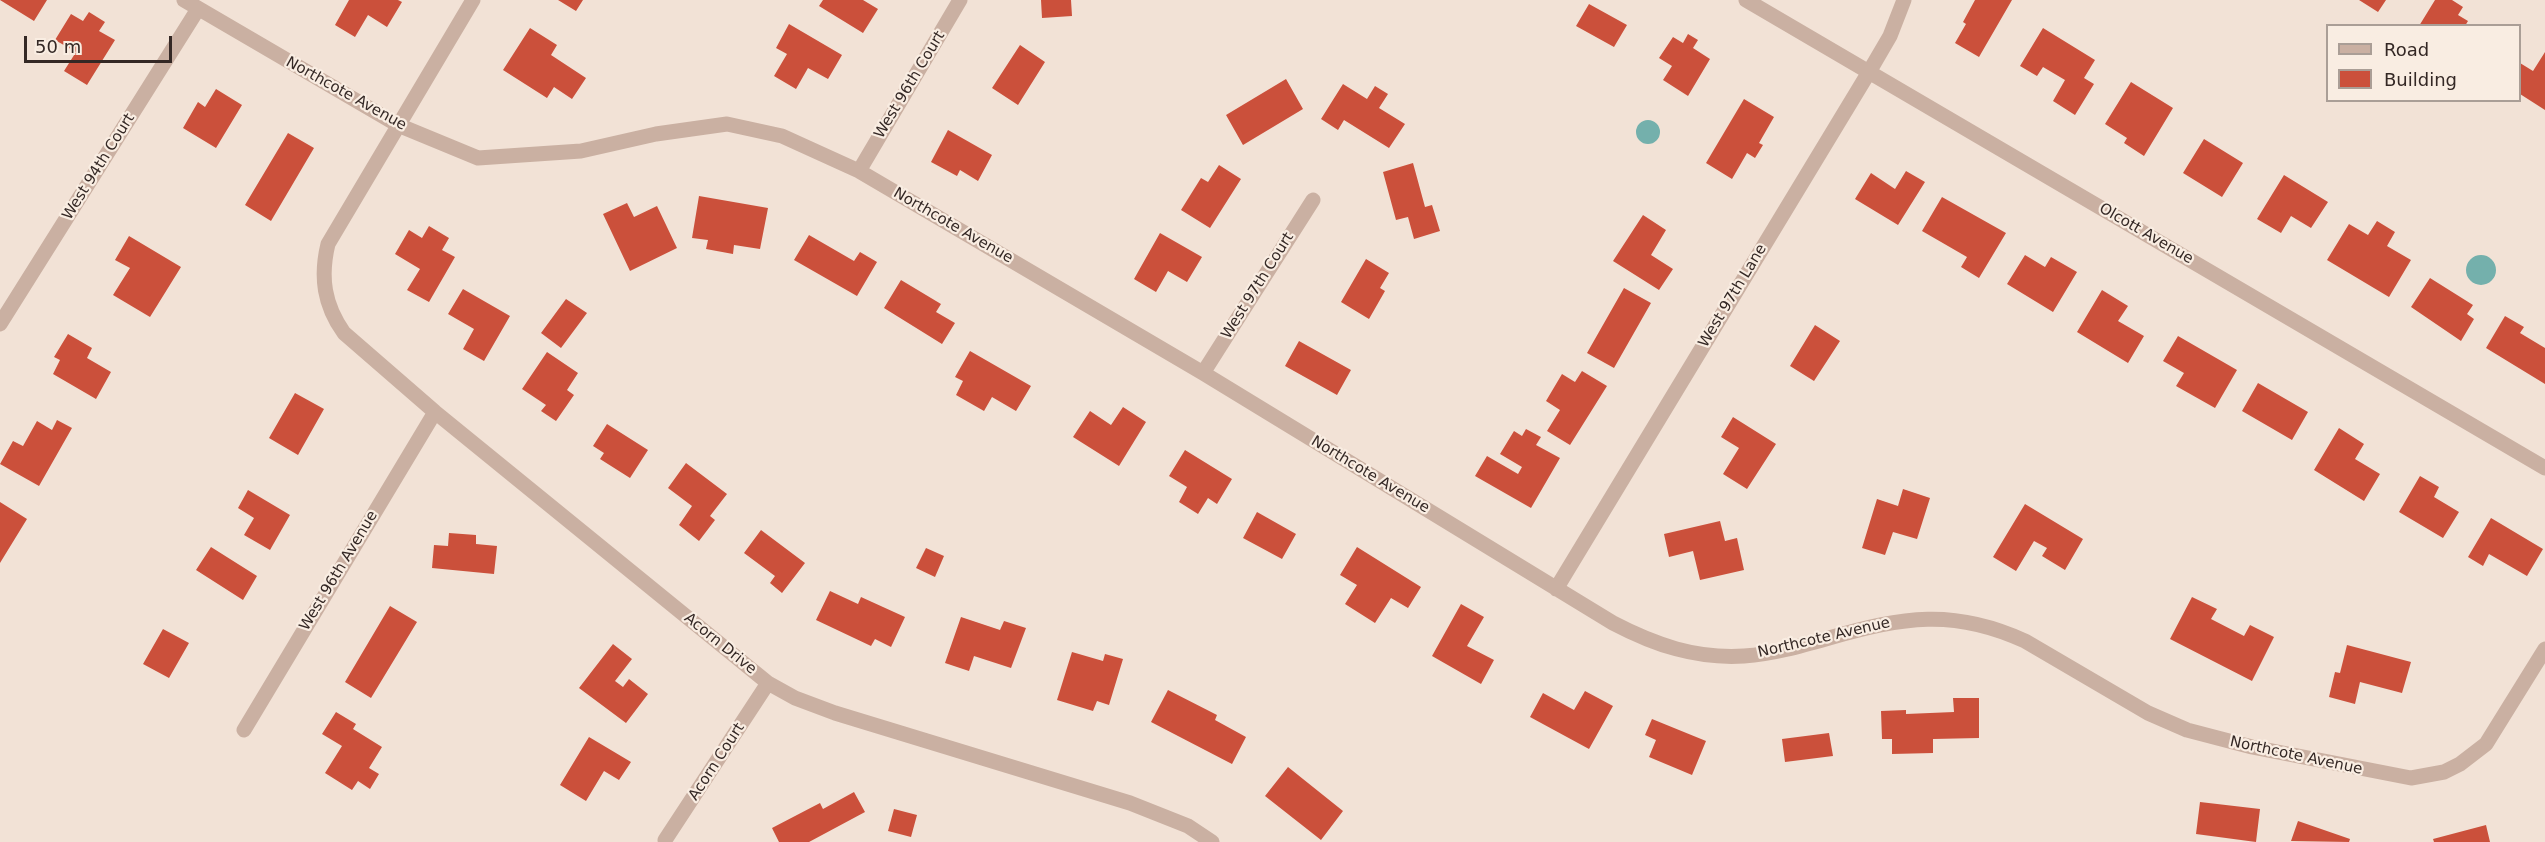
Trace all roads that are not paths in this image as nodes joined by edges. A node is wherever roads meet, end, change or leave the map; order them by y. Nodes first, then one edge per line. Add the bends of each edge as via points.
1 (184, 0) edge
2 (473, 0) edge
3 (960, 0) edge
4 (1746, 0) edge
5 (1904, 0) edge
6 (198, 9) junction
7 (1869, 72) junction
8 (398, 125) junction
9 (859, 171) junction
10 (1313, 200) dead end
11 (0, 324) edge
12 (1203, 373) junction
13 (435, 411) junction
14 (2545, 468) edge
15 (1556, 589) junction
16 (2545, 649) edge
17 (768, 683) junction
18 (244, 730) dead end
19 (665, 840) dead end
20 (1212, 842) edge

1 - 6 street, Northcote Avenue
2 - 8 street
3 - 9 street, West 96th Court
4 - 7 street, Olcott Avenue
5 - 7 street, West 97th Lane
6 - 8 street, Northcote Avenue
6 - 11 street, West 94th Court
7 - 14 street, Olcott Avenue
7 - 15 street, West 97th Lane
8 - 9 street, Northcote Avenue via 478,158 581,151 656,134 727,124 782,135
8 - 13 street, Acorn Drive via 328,244 323,278 335,320 344,333
9 - 12 street, Northcote Avenue
10 - 12 street, West 97th Court
12 - 15 street, Northcote Avenue
13 - 17 street, Acorn Drive
13 - 18 street, West 96th Avenue
15 - 16 street, Northcote Avenue via 1652,642 1708,656 1761,654 1904,620 1945,619 1986,626 2025,640 2139,708 2187,730 2252,747 2411,778 2444,772 2486,744
17 - 19 street, Acorn Court
17 - 20 street, Acorn Drive via 795,698 835,712 1130,803 1188,826

